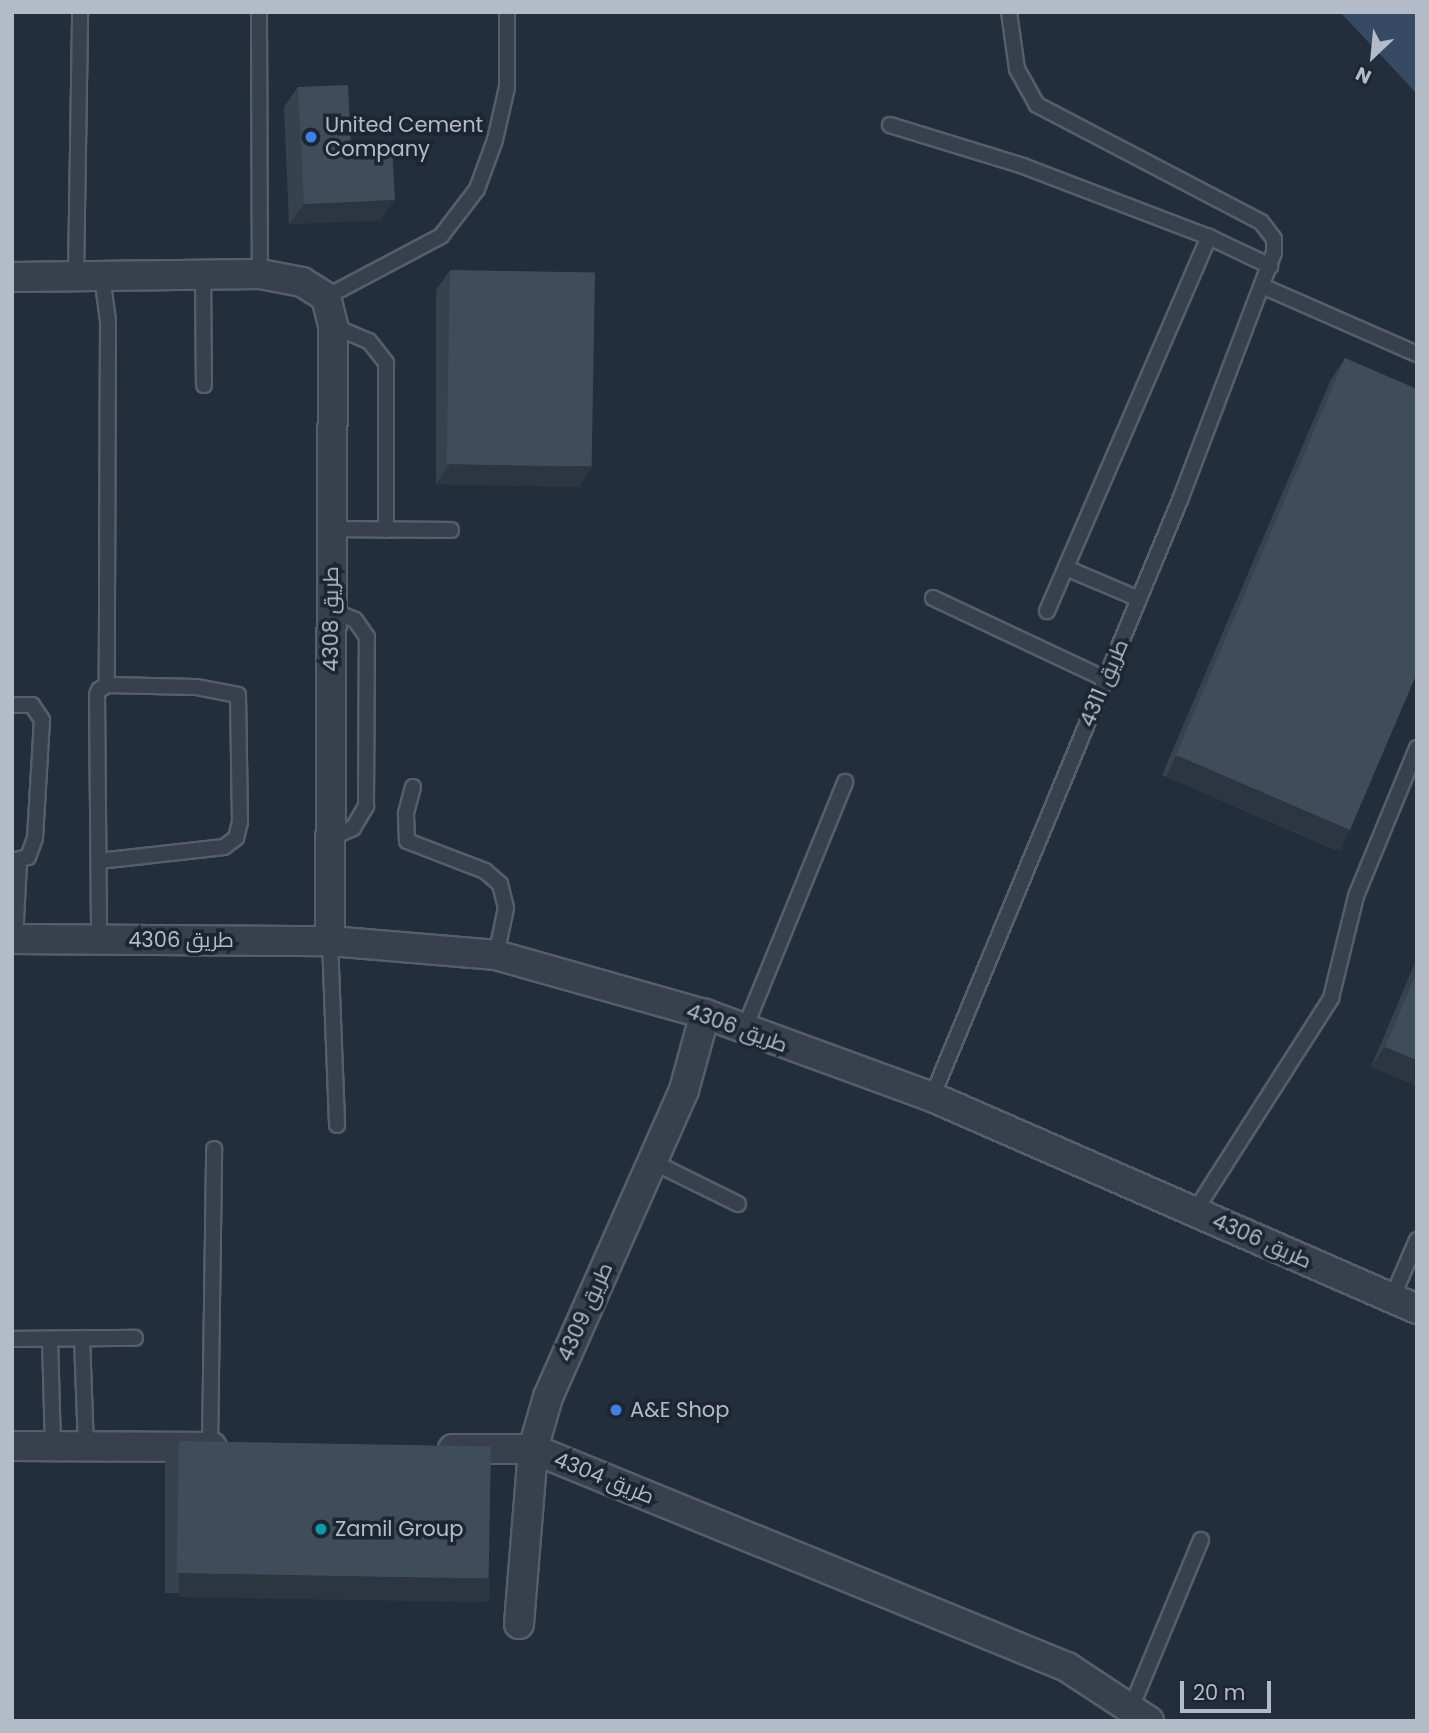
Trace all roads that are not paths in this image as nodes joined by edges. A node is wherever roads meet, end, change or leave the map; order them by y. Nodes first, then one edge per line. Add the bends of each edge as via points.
1 (80, 12) edge
2 (259, 12) edge
3 (507, 12) edge
4 (1009, 12) edge
5 (890, 125) dead end
6 (1209, 237) junction
7 (1270, 266) junction
8 (260, 274) junction
9 (203, 275) junction
10 (89, 276) junction
11 (12, 277) edge
12 (1262, 286) junction
13 (326, 298) junction
14 (333, 326) junction
15 (1417, 354) edge
16 (204, 386) dead end
17 (331, 529) junction
18 (386, 530) junction
19 (451, 530) dead end
20 (1066, 568) junction
21 (933, 598) dead end
22 (1139, 599) junction
23 (1047, 611) dead end
24 (1105, 679) junction
25 (107, 685) junction
26 (12, 705) edge
27 (1417, 748) edge
28 (845, 782) dead end
29 (413, 787) dead end
30 (99, 861) junction
31 (15, 862) edge
32 (14, 939) edge
33 (99, 940) junction
34 (330, 941) junction
35 (496, 955) junction
36 (705, 1014) junction
37 (744, 1030) junction
38 (932, 1097) junction
39 (337, 1125) dead end
40 (215, 1149) dead end
41 (651, 1161) junction
42 (738, 1204) dead end
43 (1195, 1211) junction
44 (1417, 1240) edge
45 (1405, 1303) edge
46 (82, 1338) junction
47 (135, 1338) dead end
48 (12, 1339) edge
49 (50, 1339) junction
50 (12, 1446) edge
51 (53, 1447) junction
52 (86, 1447) junction
53 (223, 1447) joint
54 (425, 1449) edge
55 (533, 1449) junction
56 (1201, 1540) dead end
57 (519, 1624) dead end
58 (1140, 1715) edge

1 - 10 lane
2 - 8 lane
3 - 13 lane via 507,87 477,189 441,236
4 - 7 lane via 1017,69 1037,105 1261,222 1274,239
5 - 6 lane via 1023,166
6 - 7 lane
6 - 20 lane
7 - 12 lane, طريق 4311
8 - 9 street
8 - 13 street via 302,282
9 - 10 street
9 - 16 lane
10 - 11 street
10 - 25 lane via 108,321
12 - 15 lane
12 - 22 lane, طريق 4311
13 - 14 street, طريق 4308
14 - 17 street, طريق 4308
14 - 18 lane via 369,341 386,363
17 - 18 lane
17 - 34 street, طريق 4308
18 - 19 lane
20 - 22 lane
20 - 23 lane
21 - 24 lane
22 - 24 lane, طريق 4311
24 - 38 lane, طريق 4311
25 - 30 lane via 97,695
25 - 30 lane via 219,689 237,695 240,822 236,838 224,847
26 - 31 lane via 32,705 43,720 35,838 28,857
27 - 43 lane via 1356,896 1327,1006
28 - 37 lane
29 - 35 lane via 406,814 407,841 485,870 500,884 506,908
30 - 33 lane
31 - 32 lane
32 - 33 street, طريق 4306
33 - 34 street, طريق 4306
34 - 35 street, طريق 4306
34 - 39 lane
35 - 36 street, طريق 4306
36 - 37 street, طريق 4306
36 - 41 street, طريق 4309 via 684,1090
37 - 38 street, طريق 4306
38 - 43 street, طريق 4306
40 - 53 lane
41 - 42 lane
41 - 55 street, طريق 4309 via 548,1396
43 - 45 street, طريق 4306
44 - 45 lane
46 - 47 lane
46 - 49 lane
46 - 52 lane
48 - 49 lane
49 - 51 lane
50 - 51 street
51 - 52 street
52 - 53 street
54 - 55 street, طريق 4304
55 - 57 street, طريق 4309
55 - 58 street, طريق 4304 via 1067,1667
56 - 58 lane

